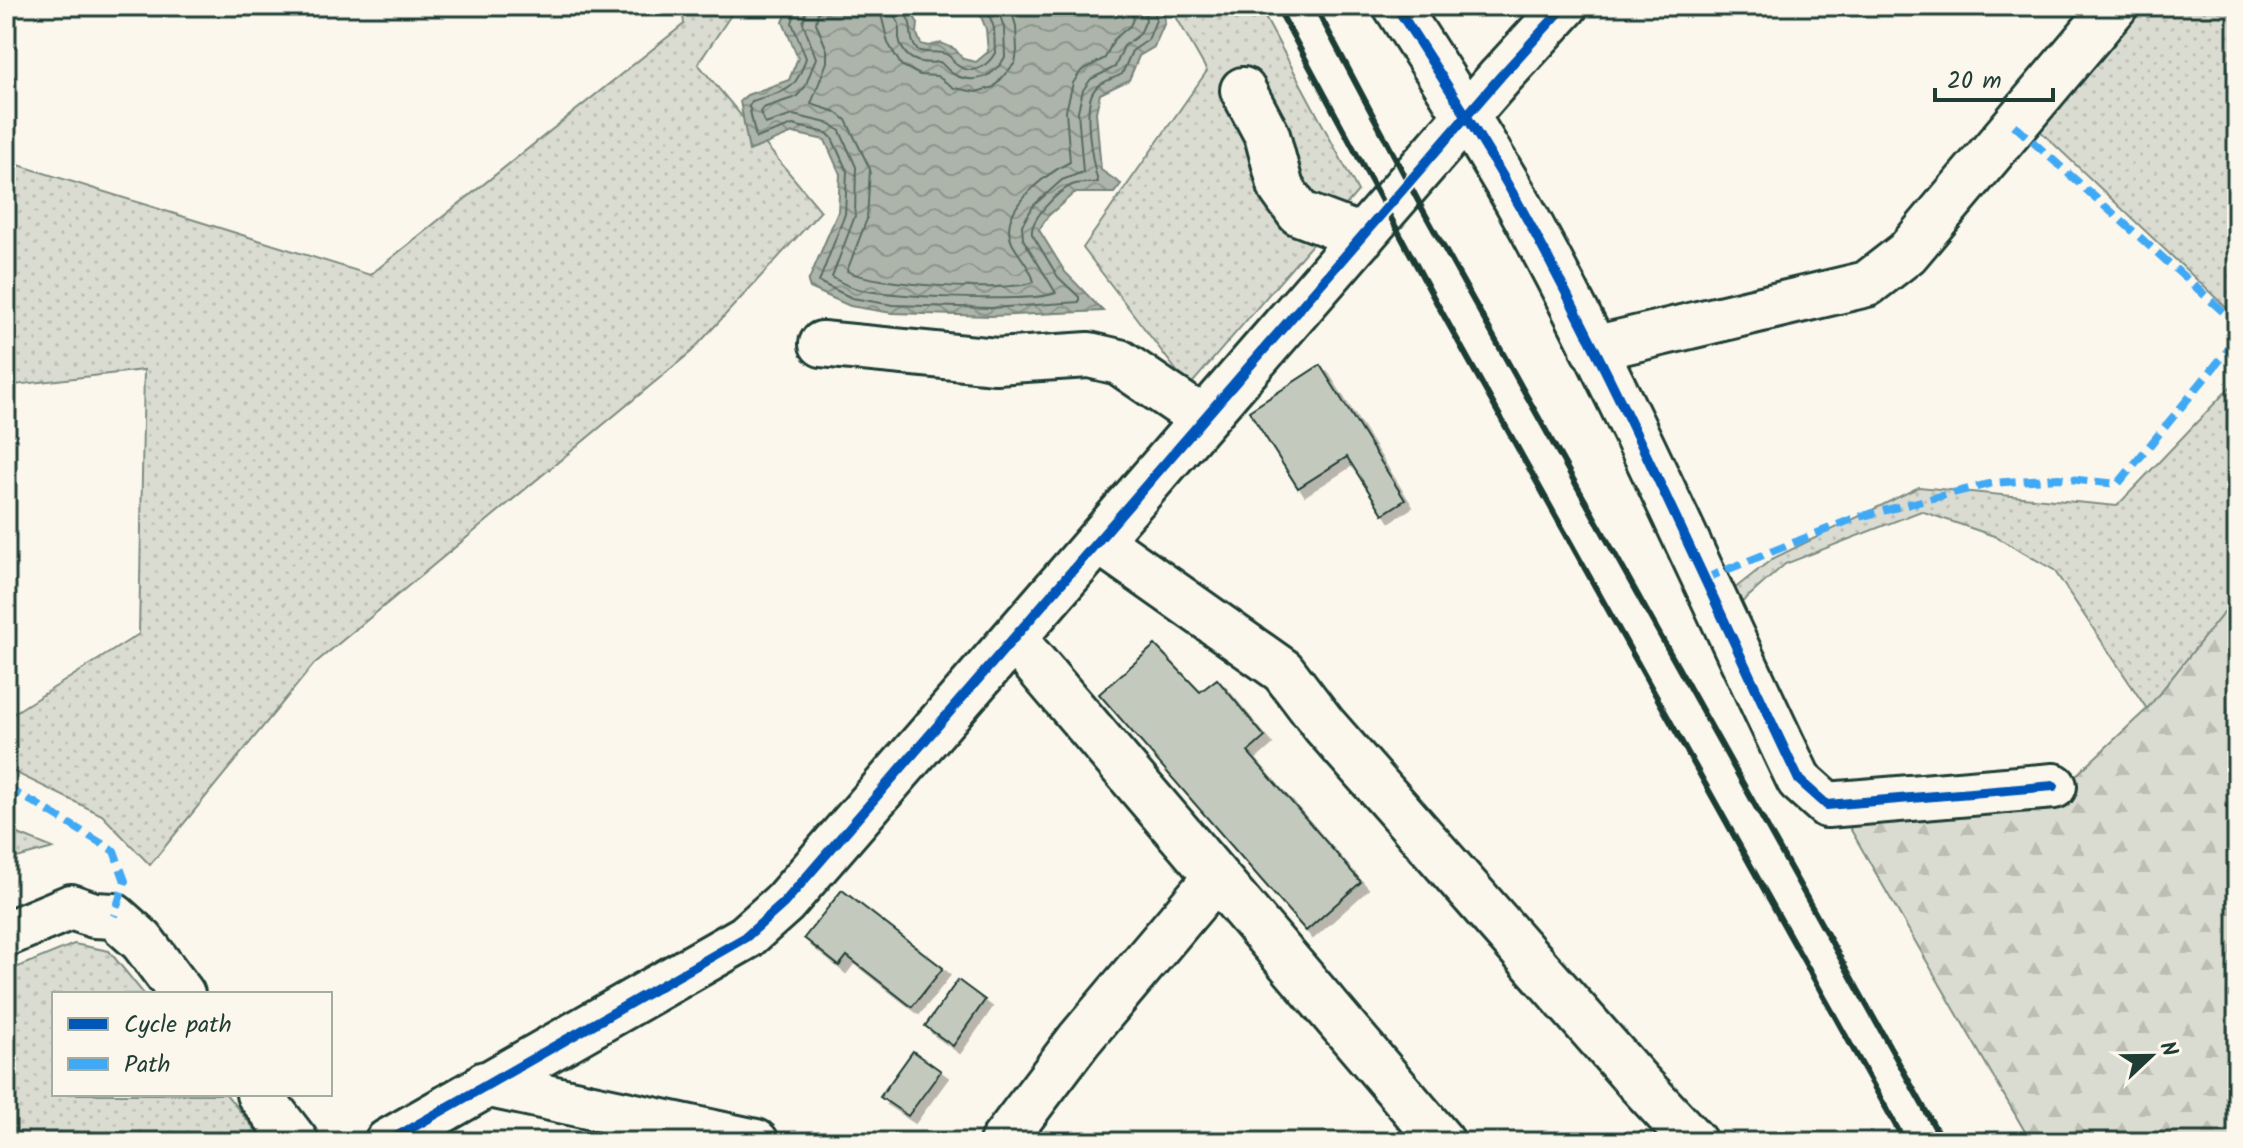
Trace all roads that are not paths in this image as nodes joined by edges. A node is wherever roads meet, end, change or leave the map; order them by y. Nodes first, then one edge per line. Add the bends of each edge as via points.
1 (1396, 6) edge
2 (1565, 6) edge
3 (2115, 6) edge
4 (1243, 90) dead end
5 (1466, 116) junction
6 (1362, 237) junction
7 (822, 344) dead end
8 (1593, 349) junction
9 (1203, 419) junction
10 (1099, 541) junction
11 (1014, 639) junction
12 (2054, 786) dead end
13 (1216, 877) junction
14 (6, 934) edge
15 (180, 992) edge
16 (485, 1084) junction
17 (261, 1096) edge
18 (296, 1142) edge
19 (387, 1142) edge
20 (756, 1142) edge
21 (1002, 1142) edge
22 (1442, 1142) edge
23 (1694, 1142) edge

1 - 5 street
2 - 5 street
3 - 8 street via 1907,253 1867,284
4 - 6 street via 1267,135 1281,188 1299,213
5 - 6 street
5 - 8 street via 1532,227
6 - 9 street
7 - 9 street via 996,361 1089,355 1119,362
8 - 12 street via 1799,780 1827,805
9 - 10 street
10 - 11 street
10 - 23 street via 1283,671 1334,737
11 - 13 street
11 - 16 street via 784,903 746,937
13 - 21 street via 1079,1040
13 - 22 street
14 - 15 street via 71,907 114,916 142,941
16 - 19 street
16 - 20 street
17 - 18 street

